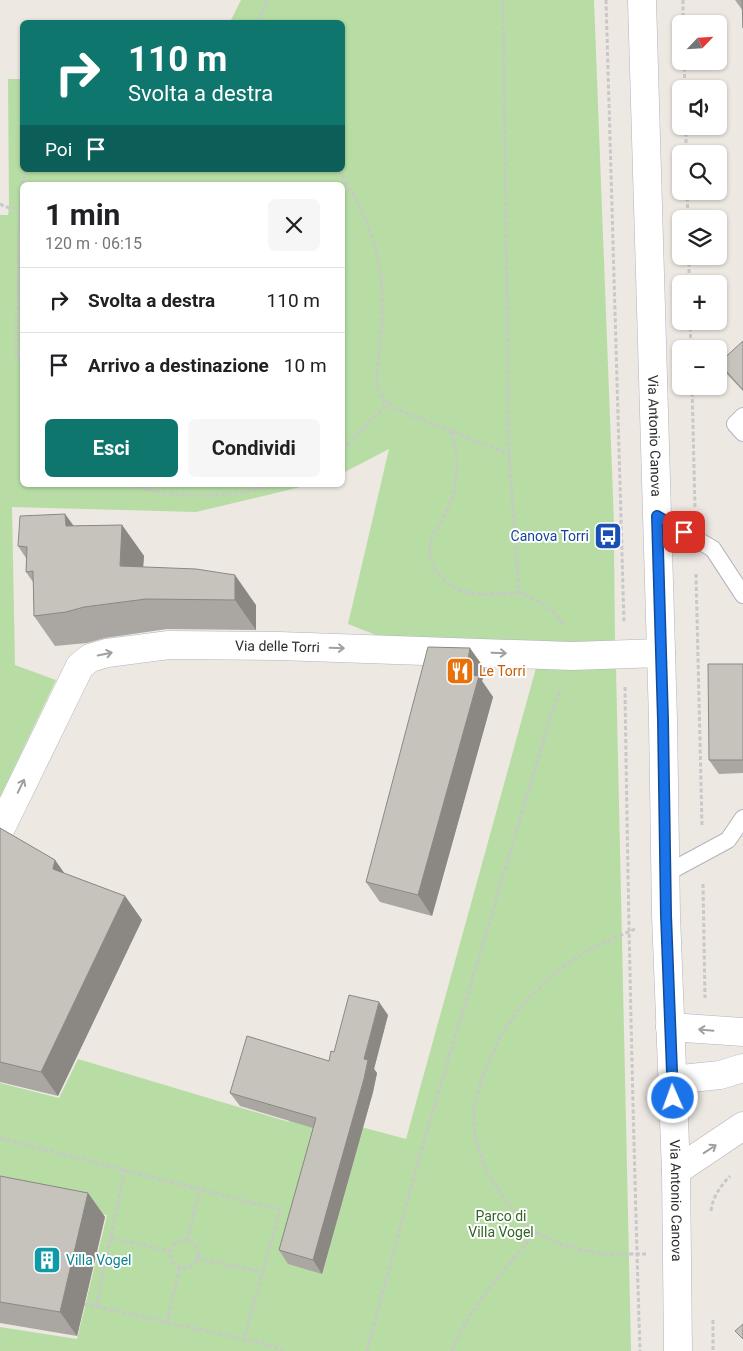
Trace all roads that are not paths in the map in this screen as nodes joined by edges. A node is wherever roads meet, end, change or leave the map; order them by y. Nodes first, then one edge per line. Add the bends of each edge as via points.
1 (642, 0) edge
2 (743, 416) edge
3 (743, 433) edge
4 (657, 516) junction
5 (743, 595) edge
6 (661, 653) junction
7 (743, 818) edge
8 (0, 830) edge
9 (735, 840) edge
10 (665, 874) junction
11 (670, 1027) junction
12 (743, 1032) edge
13 (743, 1068) edge
14 (672, 1080) junction
15 (743, 1126) edge
16 (676, 1172) junction
17 (678, 1351) edge

1 - 4 street, Via Antonio Canova
2 - 3 lane via 735,424
4 - 5 lane via 713,549
4 - 6 street, Via Antonio Canova
8 -> 6 street, Via delle Torri via 80,666 97,655 169,645 572,656
6 - 10 street, Via Antonio Canova
7 - 9 lane
9 - 10 lane
10 - 11 street, Via Antonio Canova
12 -> 11 street
11 - 14 street, Via Antonio Canova
13 - 14 street
14 - 16 street, Via Antonio Canova
16 -> 15 street
16 - 17 street, Via Antonio Canova

